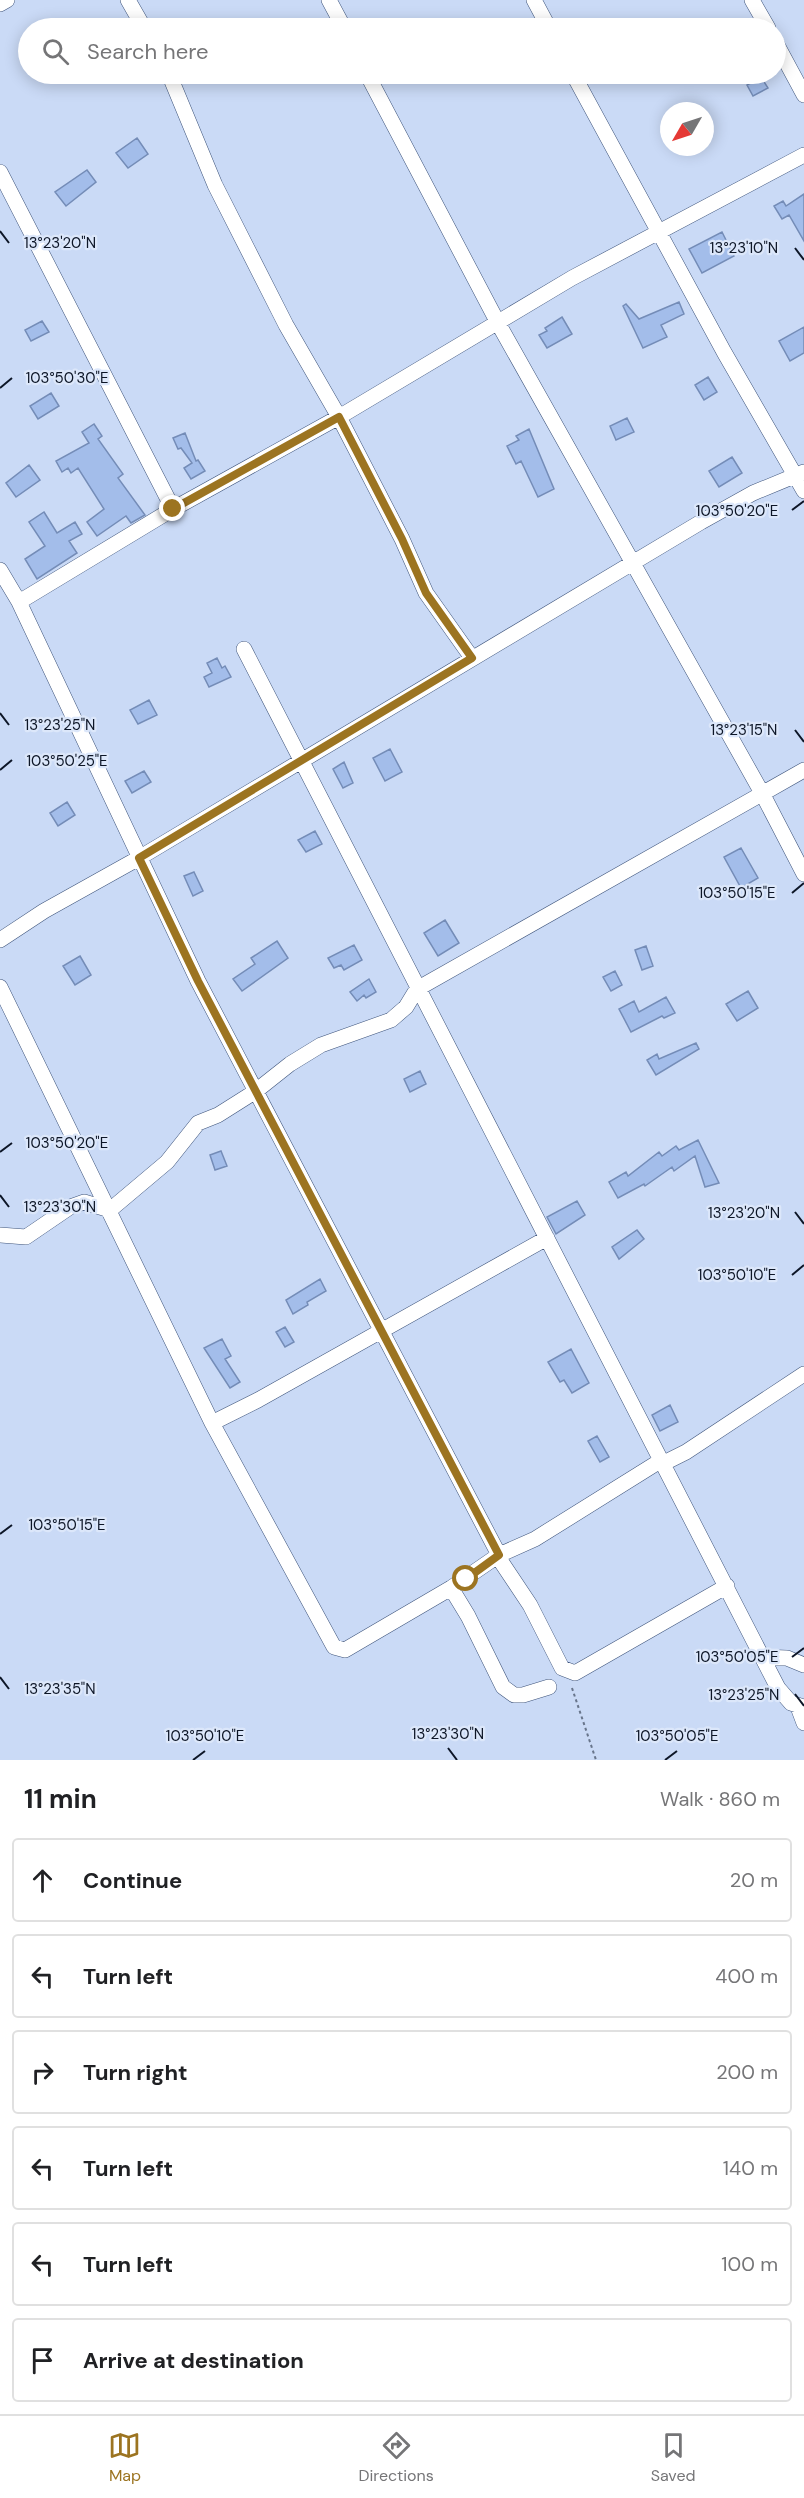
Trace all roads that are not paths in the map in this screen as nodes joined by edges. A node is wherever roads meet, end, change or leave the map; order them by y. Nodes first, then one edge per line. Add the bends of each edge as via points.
1 (7, 0) edge
2 (128, 0) edge
3 (329, 0) edge
4 (534, 0) edge
5 (752, 0) edge
6 (0, 4) edge
7 (138, 18) edge
8 (339, 18) edge
9 (544, 18) edge
10 (762, 18) edge
11 (786, 62) edge
12 (172, 84) edge
13 (372, 84) edge
14 (578, 84) edge
15 (804, 95) edge
16 (804, 155) edge
17 (0, 172) edge
18 (660, 234) junction
19 (498, 323) junction
20 (339, 417) junction
21 (800, 474) edge
22 (804, 491) edge
23 (173, 509) junction
24 (632, 563) junction
25 (0, 570) edge
26 (19, 602) junction
27 (244, 649) dead end
28 (472, 658) junction
29 (299, 760) junction
30 (804, 770) edge
31 (762, 793) junction
32 (139, 858) junction
33 (804, 874) edge
34 (0, 940) edge
35 (0, 987) edge
36 (417, 989) junction
37 (256, 1091) junction
38 (110, 1210) junction
39 (0, 1235) edge
40 (547, 1238) junction
41 (381, 1330) junction
42 (804, 1374) edge
43 (212, 1424) junction
44 (661, 1463) junction
45 (499, 1556) junction
46 (727, 1586) junction
47 (452, 1588) junction
48 (762, 1656) junction
49 (804, 1665) edge
50 (549, 1687) dead end
51 (801, 1707) edge
52 (804, 1723) edge

1 - 6 street
2 - 7 street
3 - 8 street
4 - 9 street
5 - 10 street
11 - 15 street
12 - 20 street via 214,186
13 - 19 street
14 - 18 street
16 - 18 street
17 - 23 street
18 - 19 street
18 - 21 street
19 - 20 street
19 - 24 street
20 - 23 street
20 - 28 street via 426,593
21 - 22 street
21 - 24 street via 753,492
23 - 26 street
24 - 28 street
24 - 31 street
25 - 26 street
26 - 32 street
27 - 29 street
28 - 29 street
29 - 32 street
29 - 36 street
30 - 31 street
31 - 33 street
31 - 36 street
32 - 34 street
32 - 37 street
35 - 38 street
36 - 37 street via 406,1007 391,1020 321,1045
36 - 40 street
37 - 38 street via 198,1123 167,1162
37 - 41 street
38 - 39 street via 91,1202 78,1204 26,1237
38 - 43 street
40 - 41 street
40 - 44 street
41 - 43 street
41 - 45 street
42 - 44 street via 686,1452
43 - 47 street via 334,1647 345,1650
44 - 45 street via 535,1539
44 - 46 street
45 - 46 street via 562,1668 570,1673 613,1653
45 - 47 street
46 - 48 street
47 - 50 street via 503,1688 523,1695
48 - 49 street via 788,1658
48 - 51 street via 778,1688
51 - 52 street

